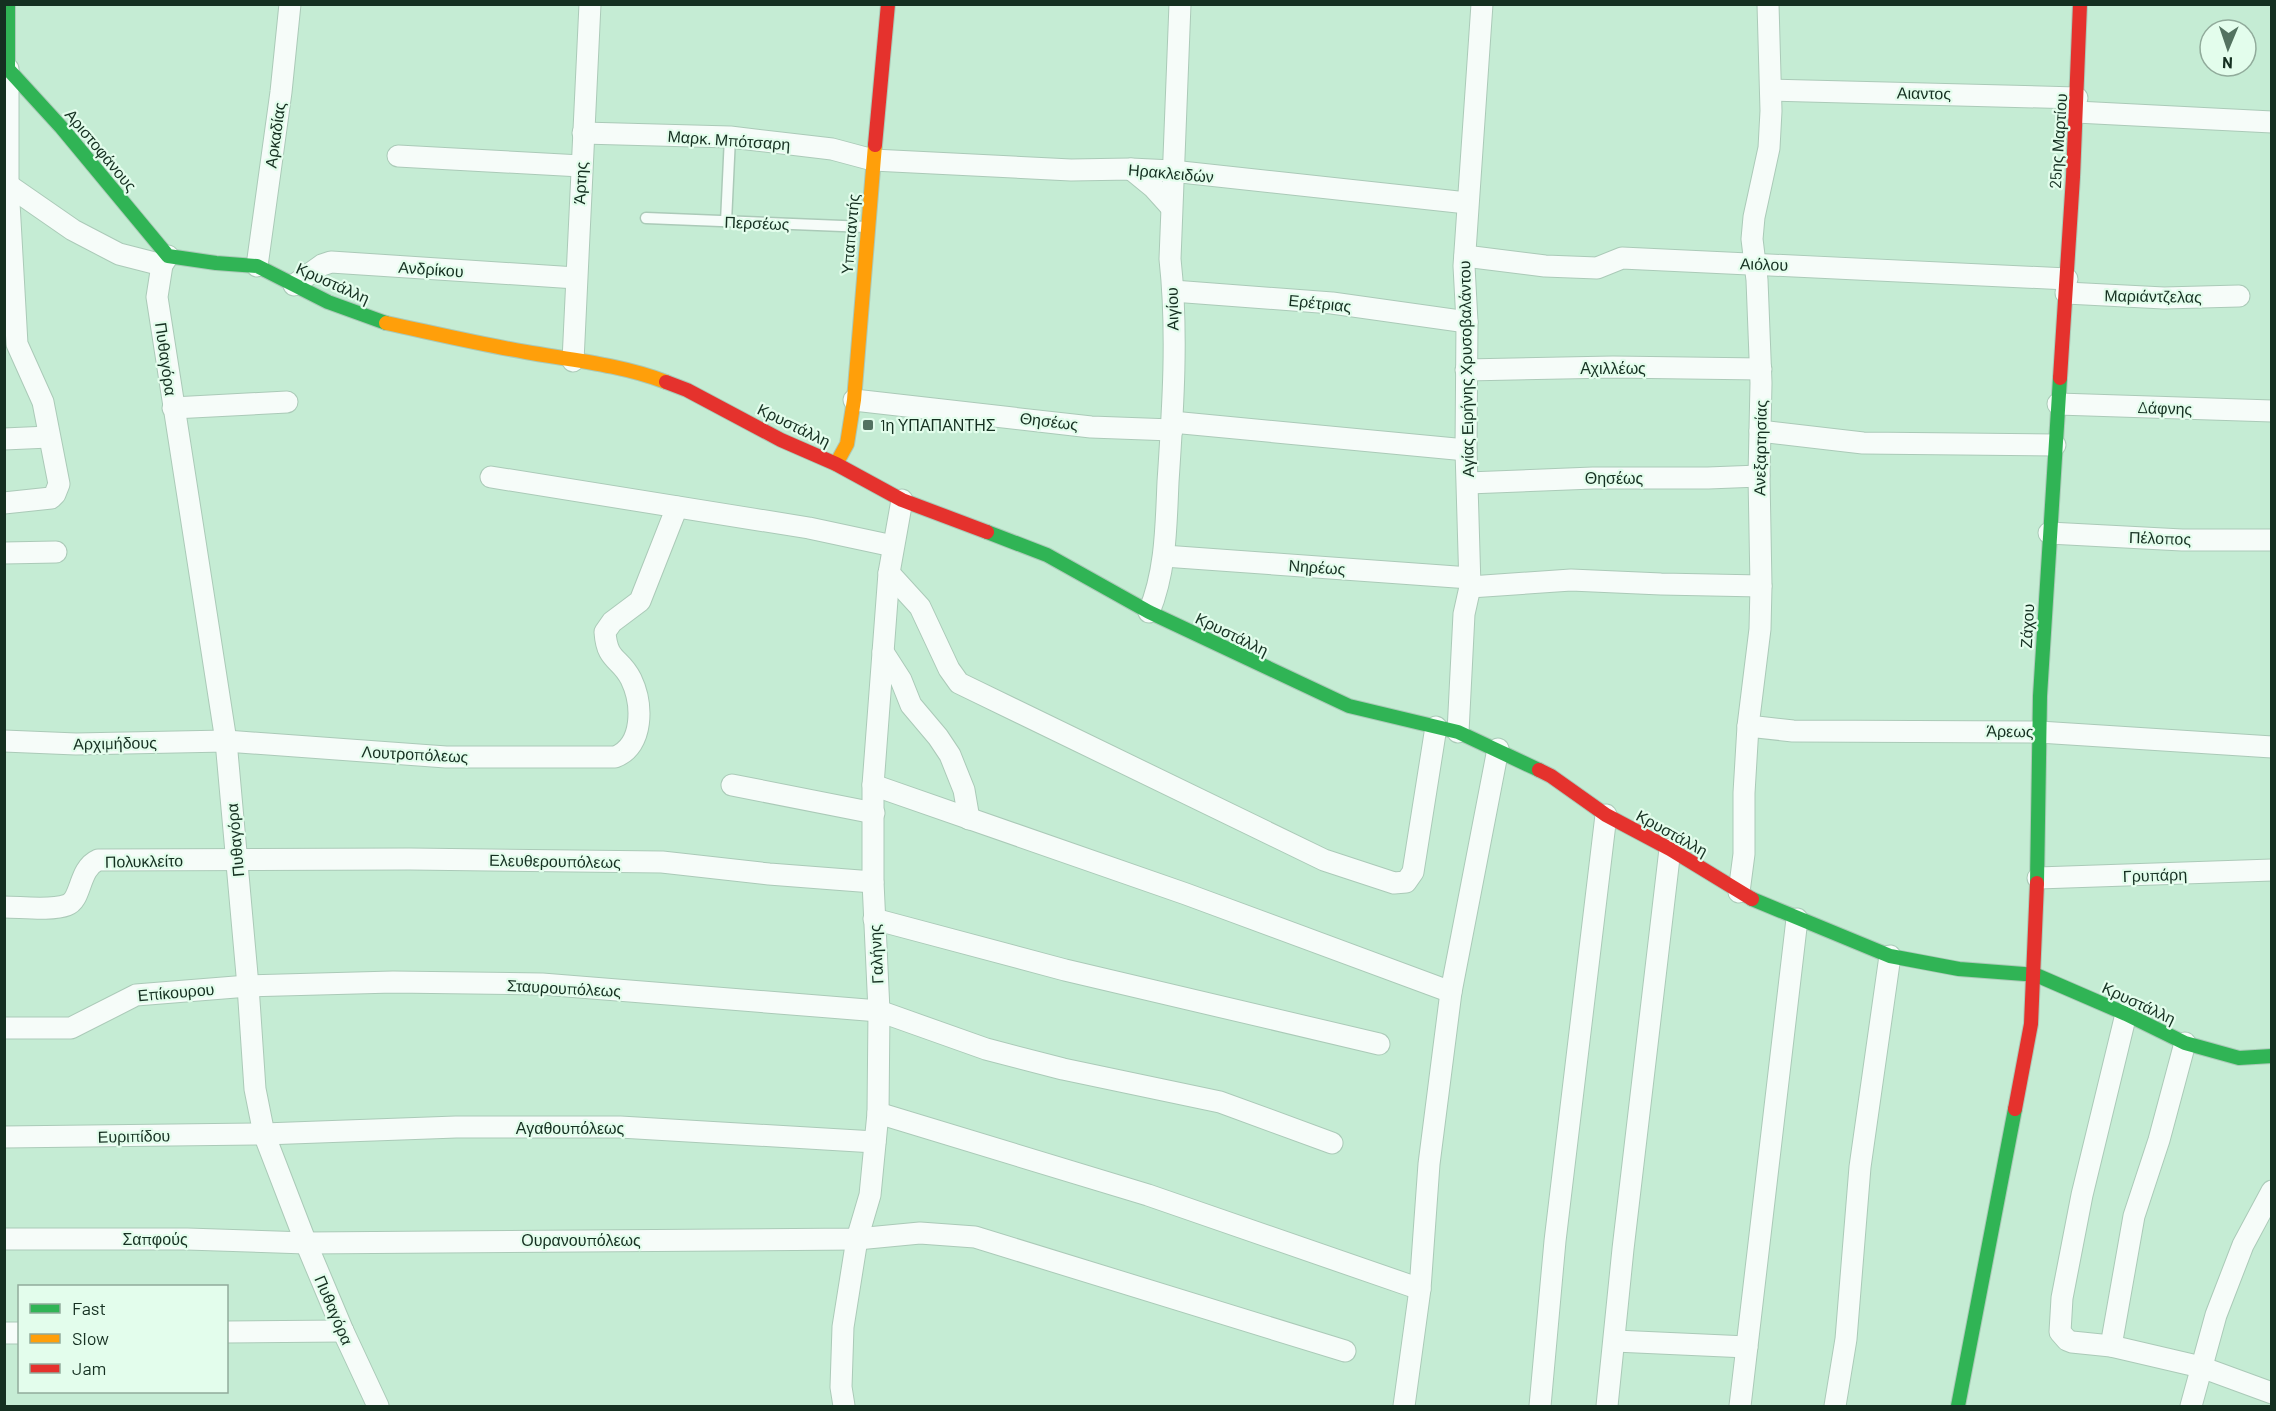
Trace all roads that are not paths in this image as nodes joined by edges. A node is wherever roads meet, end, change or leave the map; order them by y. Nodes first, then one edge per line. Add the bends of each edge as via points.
1 (8, 4) edge
2 (290, 4) edge
3 (590, 4) edge
4 (888, 4) edge
5 (1180, 4) edge
6 (1482, 4) edge
7 (1768, 4) edge
8 (2080, 4) edge
9 (6, 69) edge
10 (1771, 90) junction
11 (2077, 105) junction
12 (2271, 122) edge
13 (583, 133) junction
14 (730, 137) junction
15 (398, 156) dead end
16 (873, 160) junction
17 (581, 166) junction
18 (1131, 169) junction
19 (1172, 171) junction
20 (6, 185) edge
21 (1467, 203) junction
22 (1171, 207) junction
23 (646, 218) dead end
24 (726, 222) junction
25 (867, 227) junction
26 (8, 254) edge
27 (1465, 256) junction
28 (165, 261) junction
29 (1755, 264) junction
30 (257, 266) junction
31 (576, 278) junction
32 (294, 285) junction
33 (2066, 286) junction
34 (1173, 291) junction
35 (2240, 296) dead end
36 (1467, 322) junction
37 (573, 361) junction
38 (1761, 369) junction
39 (1466, 370) junction
40 (854, 400) junction
41 (287, 402) dead end
42 (2058, 404) junction
43 (173, 408) junction
44 (2271, 411) edge
45 (1172, 426) junction
46 (1760, 430) junction
47 (49, 437) junction
48 (4, 439) edge
49 (2055, 445) junction
50 (1466, 450) junction
51 (836, 464) junction
52 (1759, 476) junction
53 (490, 477) dead end
54 (1468, 483) junction
55 (902, 500) junction
56 (4, 503) edge
57 (677, 507) junction
58 (2049, 533) junction
59 (2271, 540) edge
60 (893, 546) junction
61 (56, 552) dead end
62 (4, 553) edge
63 (1164, 556) junction
64 (889, 573) junction
65 (1470, 582) junction
66 (1761, 586) junction
67 (1149, 612) junction
68 (883, 652) junction
69 (1748, 726) junction
70 (1436, 727) junction
71 (1458, 732) junction
72 (2039, 732) junction
73 (4, 741) edge
74 (226, 741) junction
75 (2271, 747) edge
76 (1498, 749) junction
77 (732, 785) dead end
78 (873, 785) junction
79 (874, 813) junction
80 (1606, 815) junction
81 (969, 819) junction
82 (1670, 849) junction
83 (237, 860) junction
84 (2271, 870) edge
85 (2038, 878) junction
86 (873, 882) junction
87 (1739, 892) junction
88 (4, 907) edge
89 (874, 919) junction
90 (1797, 920) junction
91 (1890, 956) junction
92 (2036, 975) junction
93 (248, 986) junction
94 (1451, 992) junction
95 (879, 1011) junction
96 (2126, 1014) junction
97 (4, 1028) edge
98 (2185, 1043) junction
99 (1379, 1044) dead end
100 (2271, 1056) edge
101 (878, 1113) junction
102 (264, 1134) junction
103 (4, 1137) edge
104 (875, 1142) junction
105 (1332, 1143) dead end
106 (2271, 1191) edge
107 (4, 1239) edge
108 (857, 1239) junction
109 (306, 1243) junction
110 (1420, 1289) junction
111 (343, 1331) junction
112 (228, 1332) edge
113 (1615, 1341) junction
114 (2110, 1346) junction
115 (1747, 1347) junction
116 (1345, 1351) dead end
117 (2200, 1367) junction
118 (2271, 1393) edge
119 (378, 1407) edge
120 (844, 1407) edge
121 (1404, 1407) edge
122 (1540, 1407) edge
123 (1607, 1407) edge
124 (1740, 1407) edge
125 (1835, 1407) edge
126 (1958, 1407) edge
127 (2191, 1407) edge

1 - 9 street
2 - 30 street, Αρκαδίας
3 - 13 street, Άρτης
4 - 16 street, Υπαπαντής
5 - 19 street, Αιγίου
6 - 21 street, Αγίας Ειρήνης Χρυσοβαλάντου
7 - 10 street, Ανεξαρτησίας
8 - 11 street, 25ης Μαρτίου
9 - 20 street
9 - 28 street, Αριστοφάνους via 62,127
10 - 11 street, Αιαντος
10 - 29 street, Ανεξαρτησίας via 1768,148 1754,217
11 - 12 street, Αιαντος
11 - 33 street, 25ης Μαρτίου
13 - 14 street, Μαρκ. Μπότσαρη
13 - 17 street, Άρτης
14 - 16 street, Μαρκ. Μπότσαρη via 832,149
14 - 24 lane
15 - 17 street
16 - 18 street, Ηρακλειδών via 1071,170
16 - 25 street, Υπαπαντής
17 - 31 street, Άρτης
18 - 19 street, Ηρακλειδών
18 - 22 street
19 - 21 street, Ηρακλειδών
19 - 22 street, Αιγίου
20 - 26 street
20 - 28 street via 72,230 119,254
21 - 27 street, Αγίας Ειρήνης Χρυσοβαλάντου
22 - 34 street, Αιγίου
23 - 24 lane, Περσέως
24 - 25 lane, Περσέως
25 - 40 street, Υπαπαντής
26 - 47 street via 17,344 42,398
27 - 29 street, Αιόλου via 1597,268 1622,258
27 - 36 street, Αγίας Ειρήνης Χρυσοβαλάντου
28 - 30 street, Κρυστάλλη
28 - 43 street, Πυθαγόρα via 157,297
29 - 33 street, Αιόλου
29 - 38 street, Ανεξαρτησίας
30 - 32 street, Κρυστάλλη
31 - 32 street, Ανδρίκου via 331,262
31 - 37 street, Άρτης
32 - 37 street, Κρυστάλλη via 385,323
33 - 35 street, Μαριάντζελας via 2164,298
33 - 42 street, Ζάχου
34 - 36 street, Ερέτριας via 1332,303
34 - 45 street, Αιγίου
36 - 39 street, Αγίας Ειρήνης Χρυσοβαλάντου
37 - 51 street, Κρυστάλλη via 648,375 687,390
38 - 39 street, Αχιλλέως
38 - 46 street, Ανεξαρτησίας
39 - 50 street, Αγίας Ειρήνης Χρυσοβαλάντου
40 - 45 street, Θησέως via 1091,427
40 - 51 street, Υπαπαντής via 847,444
41 - 43 street
42 - 44 street, Δάφνης
42 - 49 street, Ζάχου
43 - 74 street, Πυθαγόρα
45 - 50 street, Θησέως
45 - 63 street, Αιγίου
46 - 49 street via 1863,443
46 - 52 street, Ανεξαρτησίας
47 - 48 street
47 - 56 street via 58,489 51,498
49 - 58 street, Ζάχου
50 - 54 street, Αγίας Ειρήνης Χρυσοβαλάντου
51 - 55 street, Κρυστάλλη
52 - 54 street, Θησέως
52 - 66 street, Ανεξαρτησίας
53 - 57 street
54 - 65 street, Αγίας Ειρήνης Χρυσοβαλάντου
55 - 60 street, Γαλήνης
55 - 67 street, Κρυστάλλη via 1047,555
57 - 60 street
57 - 74 street, Λουτροπόλεως via 640,601 605,632 608,652 632,680 637,700 637,737 624,753 604,758 446,757
58 - 59 street, Πέλοπος
58 - 72 street, Ζάχου
60 - 64 street, Γαλήνης
61 - 62 street
63 - 65 street, Νηρέως
63 - 67 street, Αιγίου
64 - 68 street, Γαλήνης
64 - 70 street via 920,607 959,683 1324,860 1394,883 1406,882 1413,872
65 - 66 street, Νηρέως via 1570,579
65 - 71 street, Αγίας Ειρήνης Χρυσοβαλάντου via 1464,614
66 - 69 street, Ανεξαρτησίας
67 - 70 street, Κρυστάλλη via 1349,706
68 - 78 street, Γαλήνης
68 - 81 street via 911,705 950,755 964,790
69 - 72 street, Άρεως via 1793,730
69 - 87 street, Ανεξαρτησίας
70 - 71 street, Κρυστάλλη
71 - 76 street, Κρυστάλλη
72 - 75 street, Άρεως
72 - 85 street, Ζάχου
73 - 74 street, Αρχιμήδους
74 - 83 street, Πυθαγόρα
76 - 80 street, Κρυστάλλη via 1551,776
76 - 94 street
77 - 79 street
78 - 79 street, Γαλήνης
78 - 81 street
79 - 86 street, Γαλήνης
80 - 82 street, Κρυστάλλη
80 - 122 street via 1560,1195
81 - 94 street
82 - 87 street, Κρυστάλλη
82 - 113 street
83 - 86 street, Ελευθερουπόλεως via 662,862
83 - 88 street, Πολυκλείτο via 98,860 85,871 69,905
83 - 93 street, Πυθαγόρα
84 - 85 street, Γρυπάρη
85 - 92 street, Ζάχου
86 - 89 street, Γαλήνης
87 - 90 street, Κρυστάλλη
89 - 95 street, Γαλήνης
89 - 99 street via 1065,970
90 - 91 street, Κρυστάλλη
90 - 115 street
91 - 92 street, Κρυστάλλη via 1959,969
91 - 125 street via 1860,1167 1846,1339
92 - 96 street, Κρυστάλλη
92 - 126 street, Ζάχου via 2031,1024
93 - 95 street, Σταυρουπόλεως via 393,982 542,984
93 - 97 street, Επίκουρου via 132,995 69,1028
93 - 102 street, Πυθαγόρα via 255,1089
94 - 110 street via 1429,1164
95 - 101 street, Γαλήνης
95 - 105 street, Σταυρουπόλεως via 986,1049 1220,1102
96 - 98 street, Κρυστάλλη
96 - 114 street via 2082,1195 2060,1326 2067,1340
98 - 100 street, Κρυστάλλη via 2239,1058
98 - 114 street via 2134,1216
101 - 104 street, Γαλήνης
101 - 110 street via 1148,1195
102 - 103 street, Ευριπίδου
102 - 104 street, Αγαθουπόλεως via 456,1127 620,1127
102 - 109 street, Πυθαγόρα
104 - 108 street, Γαλήνης via 870,1195
106 - 117 street via 2243,1245
107 - 109 street, Σαπφούς
108 - 109 street, Ουρανουπόλεως
108 - 116 street, Ουρανουπόλεως via 920,1233 975,1237
108 - 120 street, Γαλήνης via 843,1327
109 - 111 street, Πυθαγόρα
110 - 121 street
111 - 112 street
111 - 119 street, Πυθαγόρα
113 - 115 street
113 - 123 street
114 - 117 street
115 - 124 street
117 - 118 street
117 - 127 street

